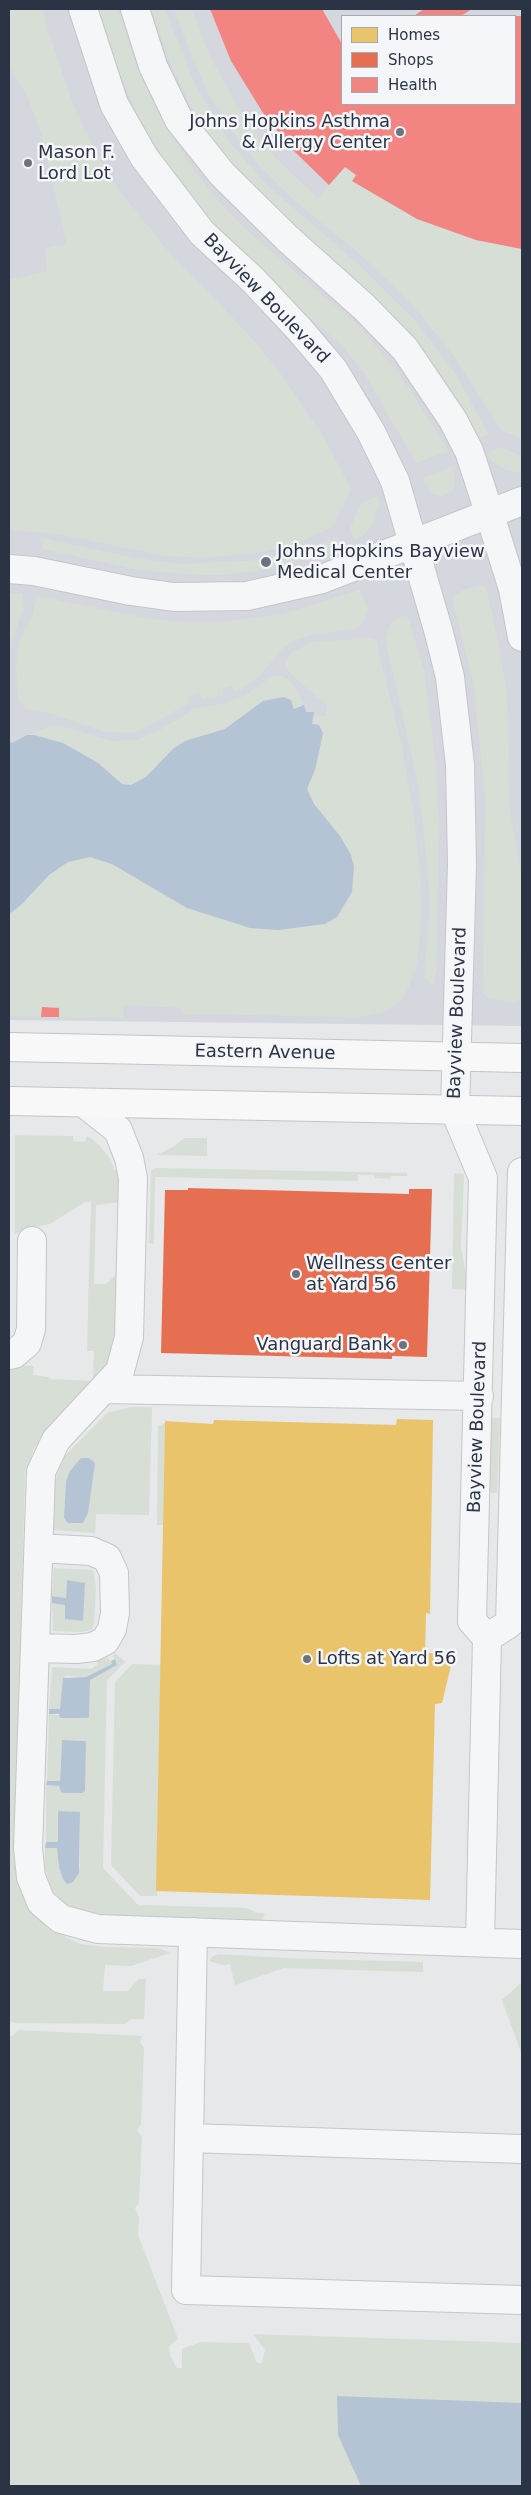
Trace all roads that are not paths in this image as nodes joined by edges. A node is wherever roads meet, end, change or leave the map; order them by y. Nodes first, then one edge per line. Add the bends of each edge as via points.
1 (83, 9) edge
2 (134, 9) edge
3 (522, 501) edge
4 (489, 512) junction
5 (414, 543) junction
6 (9, 569) edge
7 (522, 637) edge
8 (9, 1047) edge
9 (456, 1057) junction
10 (522, 1058) edge
11 (9, 1101) edge
12 (84, 1103) junction
13 (455, 1110) junction
14 (522, 1111) edge
15 (522, 1172) edge
16 (32, 1241) dead end
17 (9, 1356) edge
18 (105, 1389) junction
19 (479, 1396) junction
20 (39, 1548) junction
21 (487, 1638) junction
22 (522, 1638) edge
23 (36, 1648) junction
24 (193, 1932) junction
25 (480, 1942) junction
26 (522, 1944) edge
27 (189, 2138) junction
28 (522, 2149) edge
29 (522, 2300) edge

1 - 5 street, Bayview Boulevard via 114,104 144,157 202,233 253,280 333,369 371,432 395,481
2 - 4 street via 154,66 179,120 222,174 405,349 453,420 469,451
3 - 4 street
4 - 5 street
4 - 7 street via 513,589
5 - 6 street via 322,579 247,596 174,597 34,570
5 - 9 street, Bayview Boulevard via 450,676 456,723 462,864
8 - 9 main road, Eastern Avenue
9 - 10 main road, Eastern Avenue
9 - 13 street, Bayview Boulevard
11 - 12 main road
12 - 13 main road
12 - 18 street via 118,1130 133,1178 128,1348 120,1371
13 - 14 main road
13 - 19 street, Bayview Boulevard via 483,1178
15 - 21 street, Bayview Boulevard via 510,1623
16 - 17 street via 31,1328 27,1343
18 - 19 street
18 - 20 street via 56,1440 41,1472
19 - 21 street, Bayview Boulevard via 472,1621
20 - 23 street
20 - 23 street via 91,1551 107,1558 114,1573 115,1613 106,1641 93,1647
21 - 22 street
21 - 25 street
23 - 24 street via 28,1848 31,1878 41,1902 61,1919 98,1929
24 - 25 street
24 - 27 street
25 - 26 street
27 - 28 street
27 - 29 street via 186,2290

